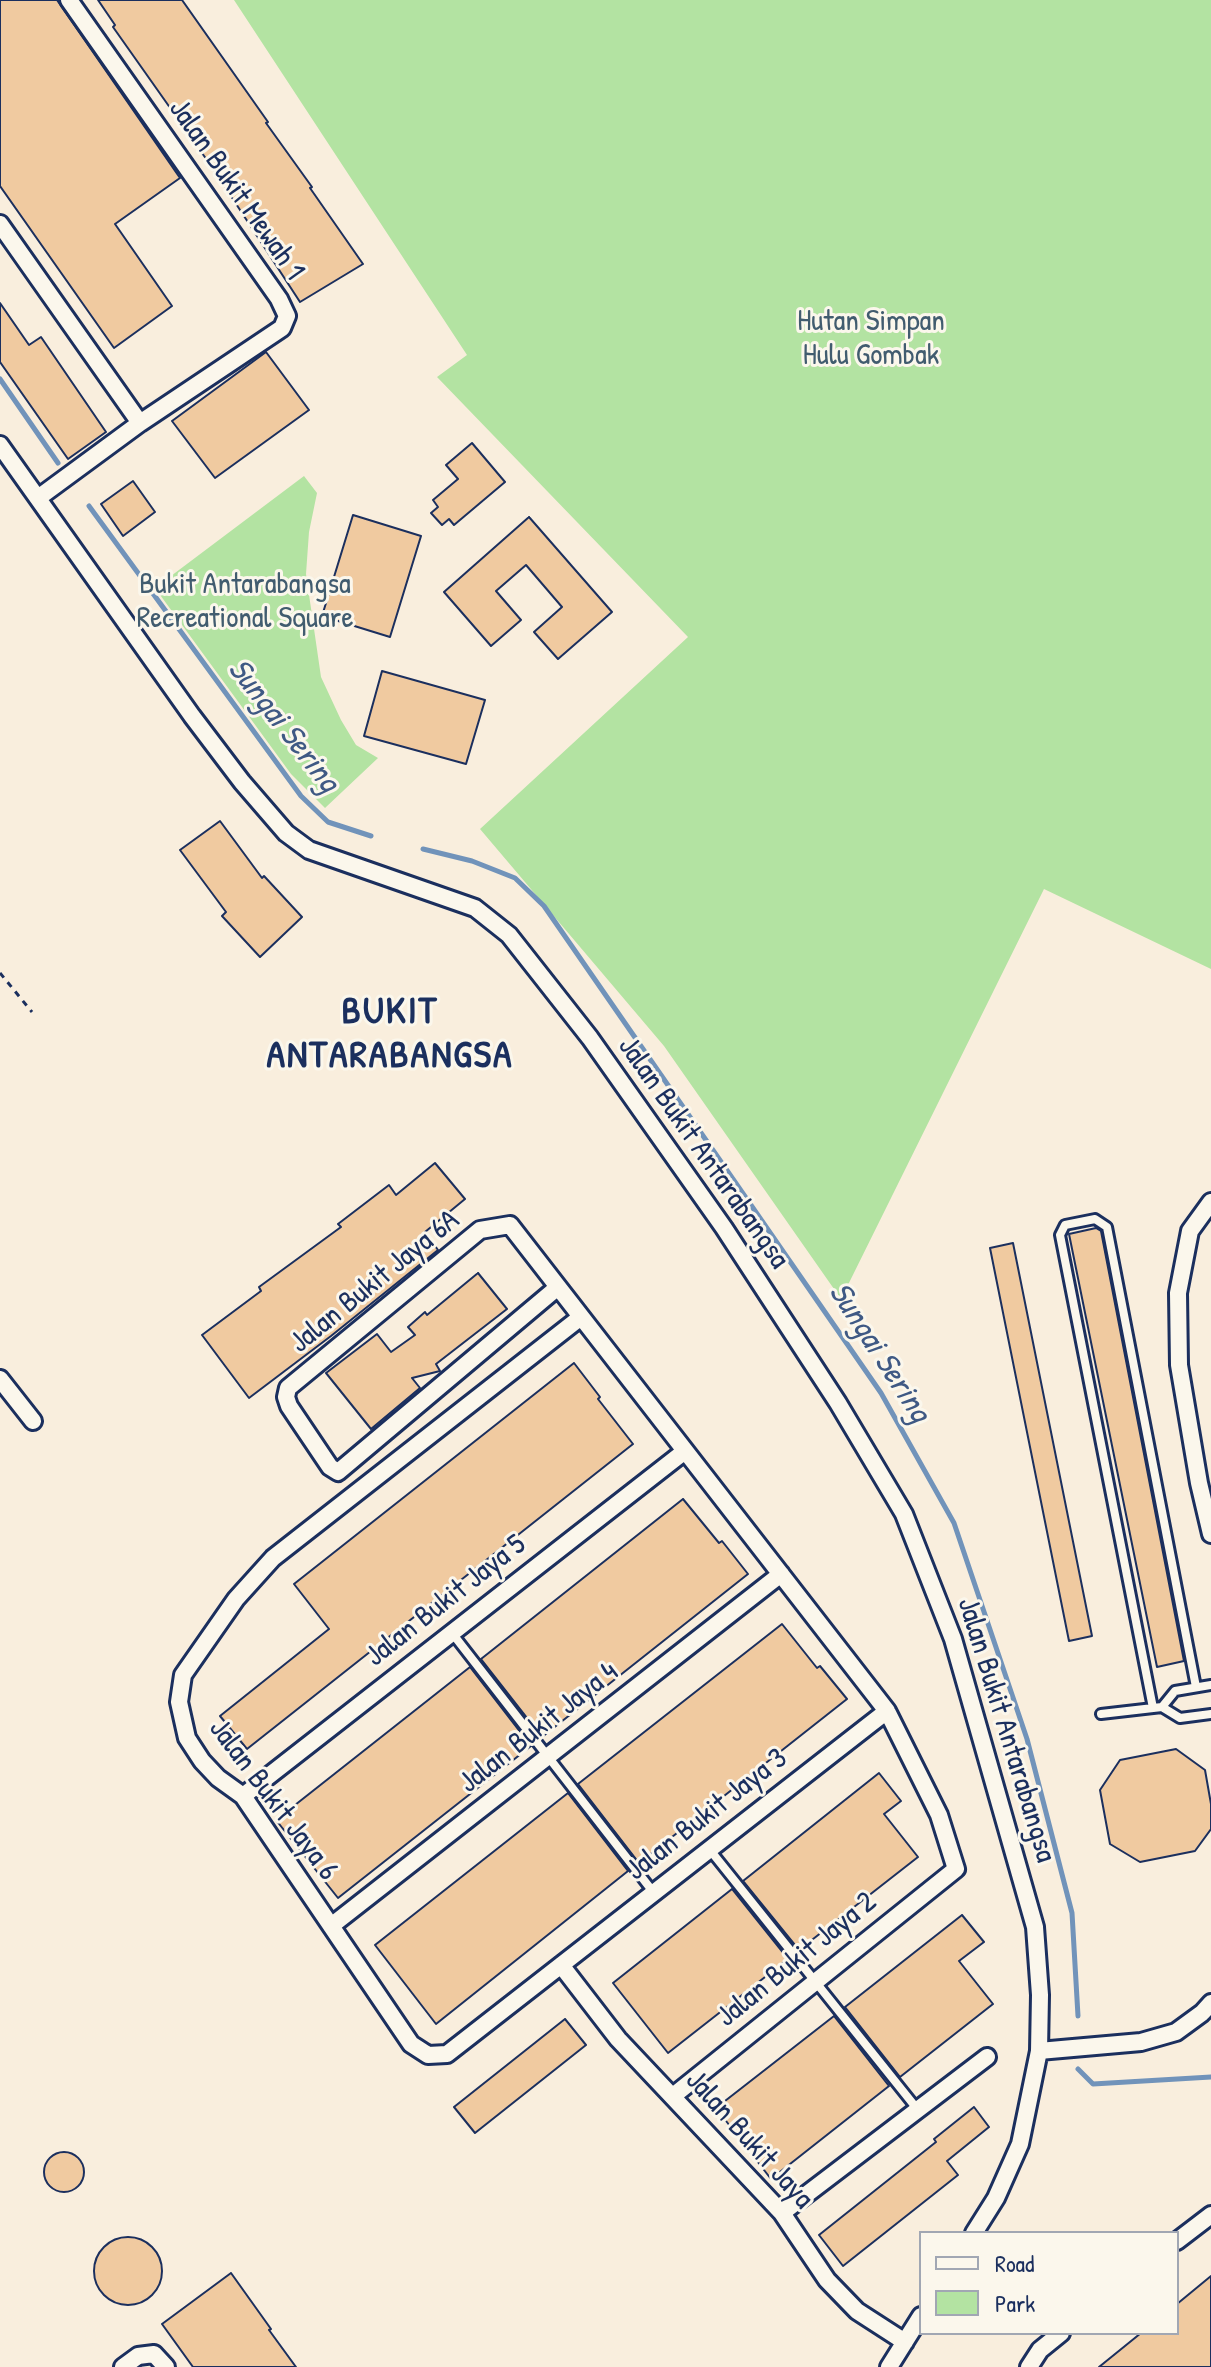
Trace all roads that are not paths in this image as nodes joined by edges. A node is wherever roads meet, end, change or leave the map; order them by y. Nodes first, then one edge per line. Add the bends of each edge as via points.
1 (69, 0) edge
2 (0, 224) edge
3 (140, 423) junction
4 (0, 445) edge
5 (38, 498) junction
6 (1211, 1202) edge
7 (558, 1287) junction
8 (581, 1317) junction
9 (0, 1379) edge
10 (33, 1421) dead end
11 (685, 1451) junction
12 (1211, 1534) edge
13 (781, 1574) junction
14 (452, 1633) junction
15 (1211, 1685) edge
16 (1196, 1687) junction
17 (1158, 1707) junction
18 (887, 1711) junction
19 (1101, 1714) dead end
20 (1211, 1714) edge
21 (548, 1756) junction
22 (243, 1796) junction
23 (709, 1849) junction
24 (654, 1893) junction
25 (331, 1926) junction
26 (561, 1965) junction
27 (816, 1981) junction
28 (1211, 2003) edge
29 (1039, 2051) junction
30 (987, 2057) dead end
31 (673, 2096) junction
32 (918, 2110) junction
33 (782, 2213) junction
34 (1211, 2215) edge
35 (975, 2231) edge
36 (1179, 2239) edge
37 (919, 2319) edge
38 (1059, 2335) edge
39 (905, 2342) junction
40 (123, 2367) edge
41 (166, 2367) edge
42 (889, 2367) edge
43 (1029, 2367) edge

1 - 3 street, Jalan Bukit Mewah 1 via 287,316 282,328
2 - 3 street
3 - 5 street, Jalan Bukit Mewah 1
4 - 5 street, Jalan Bukit Antarabangsa
5 - 29 street, Jalan Bukit Antarabangsa via 192,716 286,833 309,850 475,908 509,935 590,1038 724,1228 838,1403 904,1514 953,1639 1035,1927
6 - 12 street via 1190,1231 1178,1293 1179,1365
7 - 7 street, Jalan Bukit Jaya 6A via 510,1225 480,1230 288,1388 286,1397 338,1472
7 - 8 street
8 - 11 street
8 - 22 street, Jalan Bukit Jaya 6 via 273,1558 236,1599 183,1675 179,1702 187,1738 202,1761
9 - 10 street
11 - 13 street
11 - 14 street, Jalan Bukit Jaya 5
13 - 18 street
13 - 21 street, Jalan Bukit Jaya 4
14 - 21 lane
14 - 22 street, Jalan Bukit Jaya 5
15 - 16 lane
16 - 17 lane via 1175,1691
16 - 17 lane via 1107,1227 1095,1219 1065,1225 1060,1235
17 - 19 lane
17 - 20 lane via 1180,1718
18 - 23 street, Jalan Bukit Jaya 3
18 - 27 street, Jalan Bukit Jaya 2 via 939,1815 956,1869
21 - 24 lane
21 - 25 street, Jalan Bukit Jaya 4
22 - 25 street, Jalan Bukit Jaya 6
23 - 24 street, Jalan Bukit Jaya 3
23 - 27 lane
24 - 26 street, Jalan Bukit Jaya 3
25 - 26 street, Jalan Bukit Jaya 6 via 411,2044 428,2055 447,2054
26 - 31 street, Jalan Bukit Jaya via 618,2039
27 - 31 street, Jalan Bukit Jaya 2
27 - 32 lane
28 - 29 street via 1176,2032 1141,2042
29 - 35 street, Jalan Bukit Antarabangsa via 1020,2144
30 - 32 street
31 - 33 street, Jalan Bukit Jaya
32 - 33 street
33 - 39 street, Jalan Bukit Jaya via 827,2280 857,2311
34 - 36 street
37 - 39 street
38 - 43 street
39 - 42 street
40 - 41 street via 138,2356 154,2354

